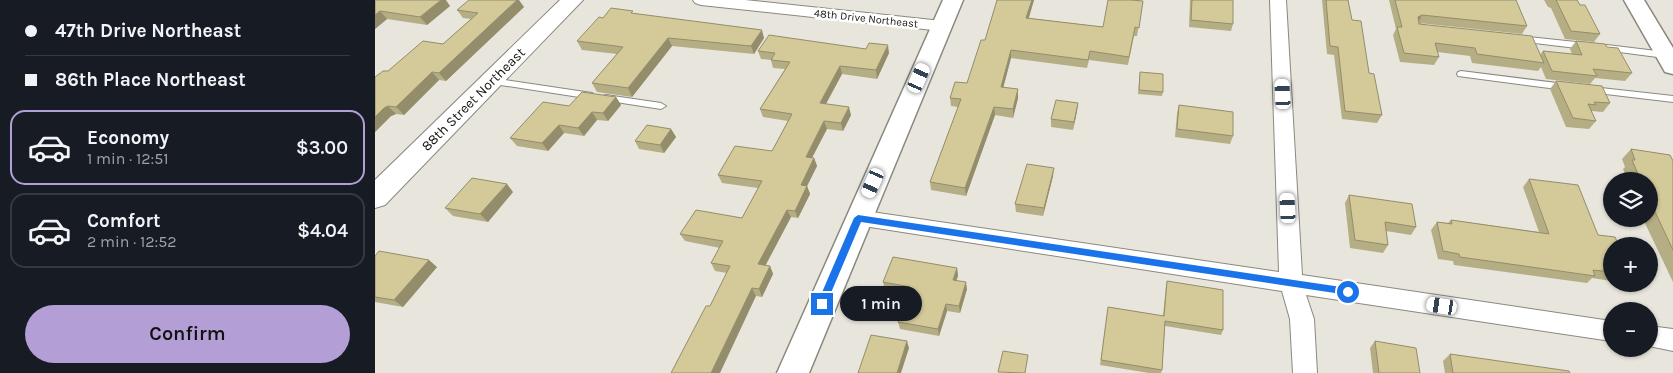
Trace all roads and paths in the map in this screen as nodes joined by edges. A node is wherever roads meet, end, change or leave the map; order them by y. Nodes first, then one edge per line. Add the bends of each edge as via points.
1 (572, 0) edge
2 (701, 0) edge
3 (953, 0) edge
4 (1278, 0) edge
5 (1634, 0) edge
6 (942, 26) junction
7 (1507, 38) edge
8 (1669, 61) edge
9 (1461, 74) dead end
10 (491, 81) junction
11 (1673, 99) edge
12 (661, 106) dead end
13 (375, 197) edge
14 (858, 218) junction
15 (1291, 283) junction
16 (1603, 330) edge
17 (1658, 338) edge
18 (1673, 340) edge
19 (793, 373) edge
20 (1305, 373) edge

1 - 10 main road, 88th Street Northeast
2 - 6 street, 48th Drive Northeast
3 - 6 street
4 - 15 street
5 - 8 street
6 - 14 street
7 - 8 lane
9 - 11 lane
10 - 12 lane
10 - 13 main road, 88th Street Northeast
14 - 15 street
14 - 19 street
15 - 16 street
15 - 20 street via 1302,319
17 - 18 street

